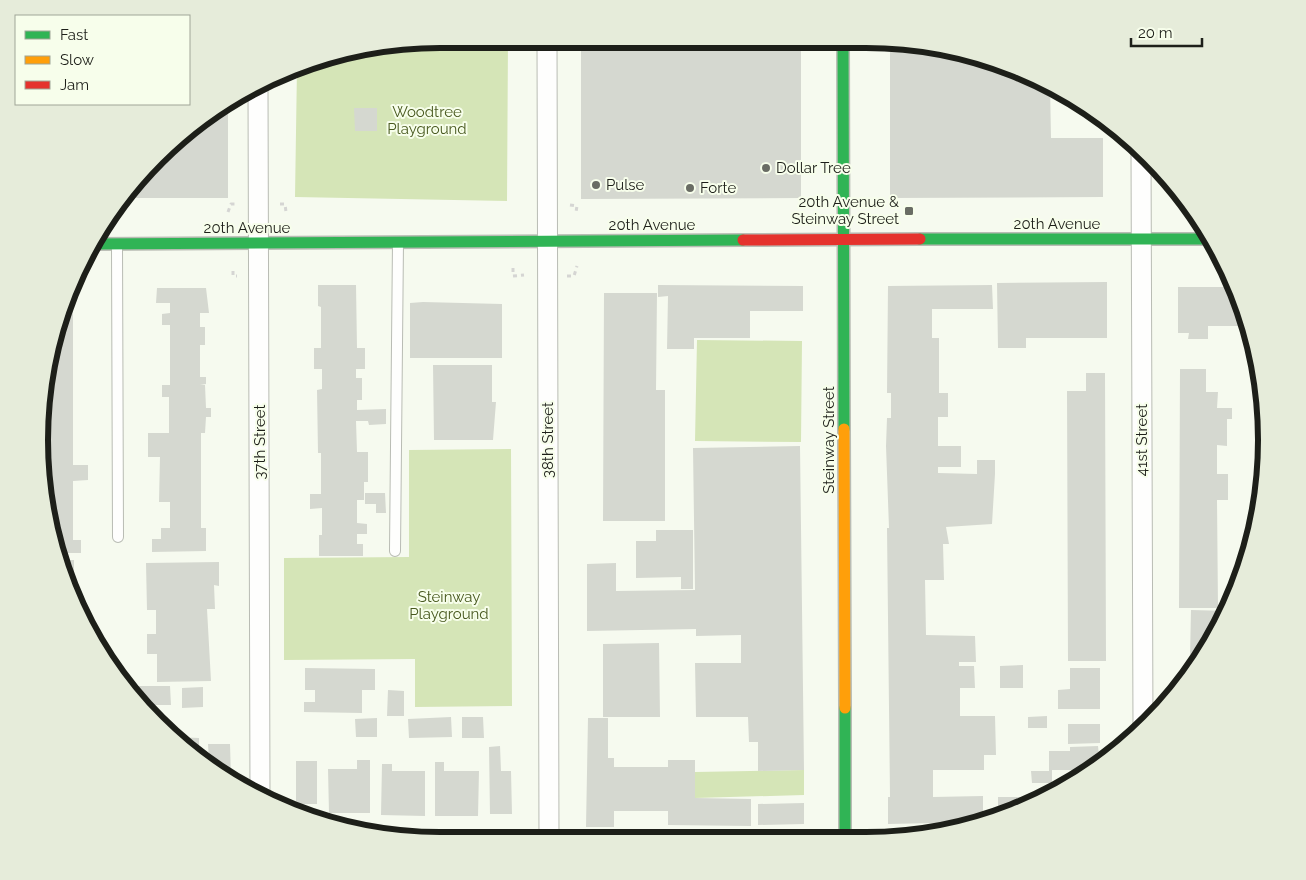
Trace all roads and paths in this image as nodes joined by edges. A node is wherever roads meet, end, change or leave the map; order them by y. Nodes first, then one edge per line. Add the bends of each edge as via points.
1 (547, 48) edge
2 (844, 48) edge
3 (258, 92) edge
4 (1141, 159) edge
5 (237, 204) dead end
6 (276, 204) dead end
7 (570, 205) dead end
8 (228, 212) dead end
9 (286, 212) dead end
10 (576, 212) dead end
11 (844, 239) junction
12 (1141, 239) junction
13 (1203, 239) edge
14 (548, 240) junction
15 (398, 242) junction
16 (260, 243) junction
17 (100, 244) edge
18 (116, 244) junction
19 (577, 266) dead end
20 (514, 268) dead end
21 (524, 275) dead end
22 (564, 275) dead end
23 (118, 537) dead end
24 (396, 551) dead end
25 (1143, 719) edge
26 (260, 789) edge
27 (550, 832) edge
28 (845, 832) edge

1 - 14 street, 38th Street
2 - 11 street, Steinway Street
3 - 16 street, 37th Street
4 - 12 street, 41st Street
5 - 8 path via 230,204
6 - 9 path via 285,204
7 - 10 path via 576,206
11 - 12 street, 20th Avenue
11 - 14 street, 20th Avenue
11 - 28 street, Steinway Street
12 - 13 street, 20th Avenue
12 - 25 street, 41st Street
14 - 15 street, 20th Avenue
14 - 27 street, 38th Street
15 - 16 street, 20th Avenue
15 - 24 lane
16 - 18 street, 20th Avenue
16 - 26 street, 37th Street
17 - 18 street, 20th Avenue
18 - 23 lane
19 - 22 path via 574,276
20 - 21 path via 514,276

